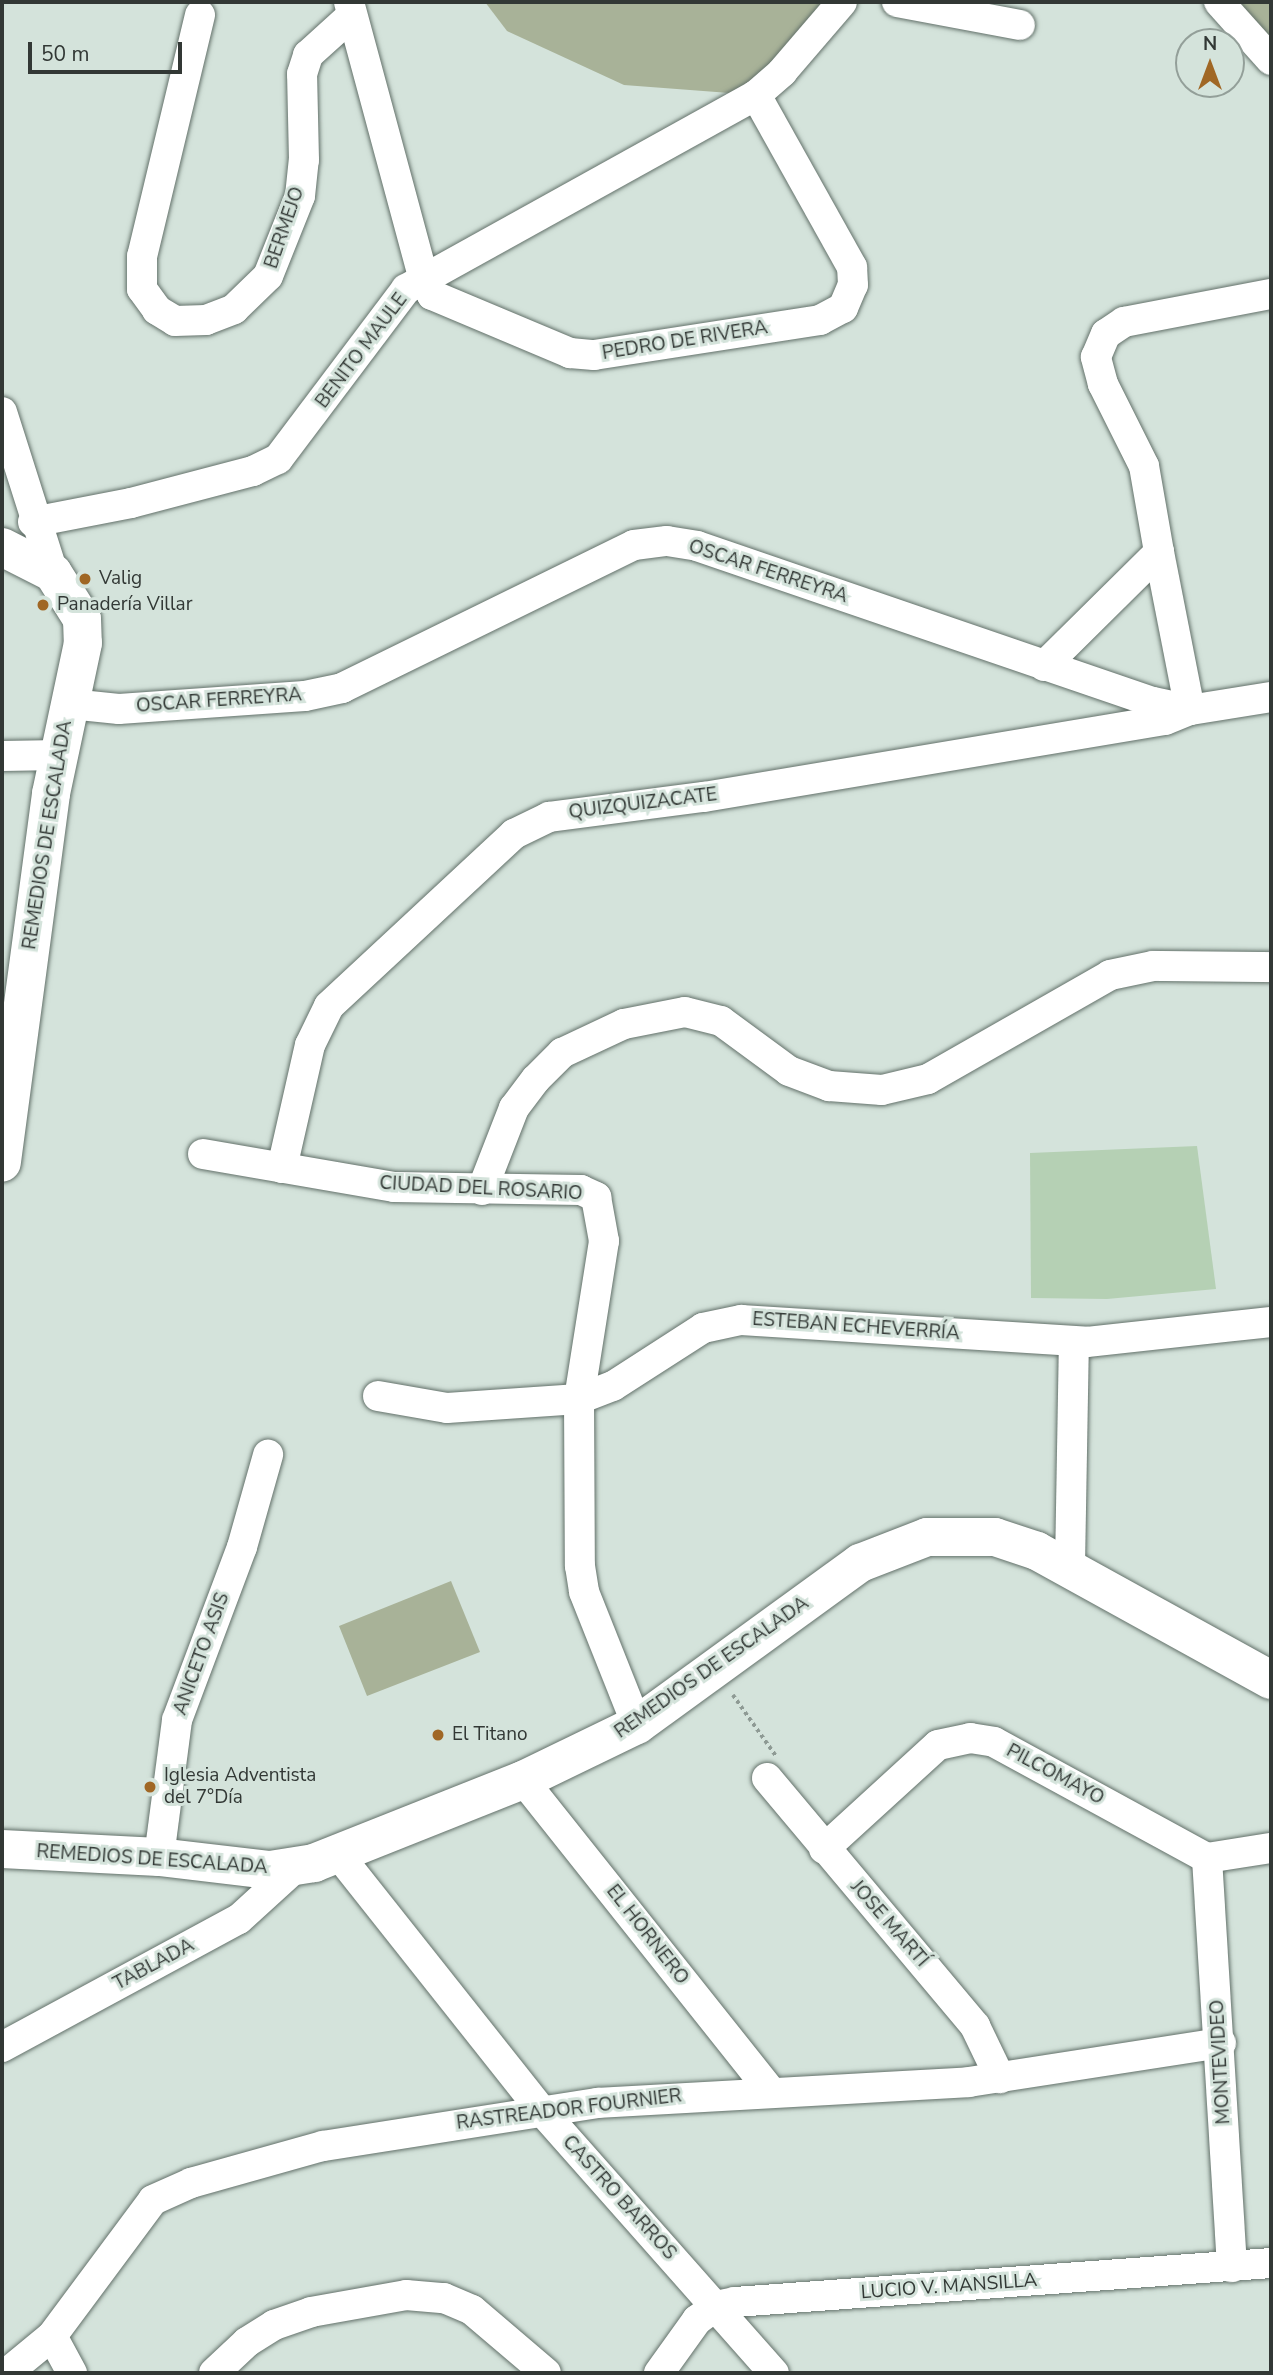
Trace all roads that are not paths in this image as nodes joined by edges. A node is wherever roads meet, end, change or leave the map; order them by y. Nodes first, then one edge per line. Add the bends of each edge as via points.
1 (842, 2) edge
2 (897, 2) edge
3 (1219, 2) edge
4 (350, 9) edge
5 (200, 15) dead end
6 (1020, 24) dead end
7 (1271, 60) edge
8 (756, 95) junction
9 (424, 280) junction
10 (1271, 294) edge
11 (2, 412) edge
12 (33, 522) junction
13 (2, 547) edge
14 (1158, 552) junction
15 (53, 573) junction
16 (1044, 666) junction
17 (1271, 697) edge
18 (70, 705) junction
19 (1190, 710) junction
20 (2, 755) edge
21 (60, 755) junction
22 (1271, 967) edge
23 (203, 1154) dead end
24 (2, 1163) edge
25 (282, 1168) junction
26 (482, 1190) junction
27 (1271, 1322) edge
28 (1074, 1342) junction
29 (378, 1396) dead end
30 (579, 1399) junction
31 (268, 1455) dead end
32 (1070, 1566) junction
33 (1271, 1680) edge
34 (637, 1726) junction
35 (767, 1777) road end
36 (523, 1780) junction
37 (1271, 1848) edge
38 (2, 1849) edge
39 (824, 1849) junction
40 (338, 1854) junction
41 (159, 1857) junction
42 (1207, 1858) junction
43 (296, 1867) junction
44 (1221, 2043) junction
45 (2, 2047) edge
46 (1000, 2078) junction
47 (770, 2090) junction
48 (541, 2111) junction
49 (1271, 2263) edge
50 (1232, 2267) junction
51 (716, 2306) junction
52 (52, 2336) junction
53 (6, 2373) edge
54 (72, 2373) edge
55 (214, 2373) edge
56 (546, 2373) edge
57 (659, 2373) edge
58 (774, 2373) edge

1 - 8 street, BENITO MAULE
2 - 6 street
3 - 7 street
4 - 5 street, BERMEJO via 308,55 302,74 300,196 268,276 234,309 206,320 175,321 158,310 142,289 142,256
4 - 9 street
8 - 9 street, BENITO MAULE
8 - 9 street, PEDRO DE RIVERA via 852,267 853,285 843,308 820,320 594,355 569,352 432,295
9 - 12 street, BENITO MAULE via 406,289 278,459 253,471 131,503
10 - 14 street via 1124,322 1106,334 1096,357 1102,384 1143,466
11 - 12 street
12 - 15 street
13 - 15 main road
14 - 16 street
14 - 19 street
15 - 18 main road, REMEDIOS DE ESCALADA via 82,619 83,643
16 - 18 street, OSCAR FERREYRA via 697,546 667,541 634,545 342,688 305,696 119,709
16 - 19 street, OSCAR FERREYRA
17 - 19 street, OSCAR FERREYRA
18 - 21 main road, REMEDIOS DE ESCALADA
19 - 25 street, QUIZQUIZACATE via 1165,720 704,797 550,817 514,834 329,1006 310,1045
20 - 21 street
21 - 24 main road, REMEDIOS DE ESCALADA
22 - 26 street via 1153,966 1110,975 928,1079 882,1090 829,1086 789,1071 721,1021 685,1012 624,1024 562,1053 536,1079 514,1108
23 - 25 street, CIUDAD DEL ROSARIO
25 - 26 street, CIUDAD DEL ROSARIO via 394,1187
26 - 30 street, CIUDAD DEL ROSARIO via 581,1190 596,1197 604,1241
27 - 28 street, ESTEBAN ECHEVERRÍA
28 - 30 street, ESTEBAN ECHEVERRÍA via 741,1320 703,1328 613,1386
28 - 32 street
29 - 30 street, ESTEBAN ECHEVERRÍA via 447,1408
30 - 34 street, CIUDAD DEL ROSARIO via 584,1592
31 - 41 street, ANICETO ASIS via 242,1547 177,1720
32 - 33 main road, REMEDIOS DE ESCALADA
32 - 34 main road, REMEDIOS DE ESCALADA via 995,1537 927,1537 894,1547 860,1563
34 - 36 main road, REMEDIOS DE ESCALADA
35 - 39 street, JOSE MARTÍ
36 - 40 main road, REMEDIOS DE ESCALADA
36 - 47 street, EL HORNERO
37 - 42 street
38 - 41 main road, REMEDIOS DE ESCALADA
39 - 42 street, PILCOMAYO via 938,1745 970,1738 994,1742
39 - 46 street, JOSE MARTÍ via 975,2026
40 - 43 main road, REMEDIOS DE ESCALADA
40 - 48 street, CASTRO BARROS
41 - 43 main road, REMEDIOS DE ESCALADA via 270,1870
42 - 44 street, MONTEVIDEO
43 - 45 street, TABLADA via 239,1919
44 - 46 street, RASTREADOR FOURNIER
44 - 50 street, MONTEVIDEO
46 - 47 street, RASTREADOR FOURNIER
47 - 48 street, RASTREADOR FOURNIER
48 - 51 street, CASTRO BARROS
48 - 52 street, RASTREADOR FOURNIER via 323,2146 164,2193 139,2215
49 - 50 street, LUCIO V. MANSILLA
50 - 51 street, LUCIO V. MANSILLA
51 - 57 street via 697,2320
51 - 58 street, CASTRO BARROS
52 - 53 street, RASTREADOR FOURNIER
52 - 54 street
55 - 56 street via 247,2342 274,2325 311,2312 406,2295 444,2298 472,2310

